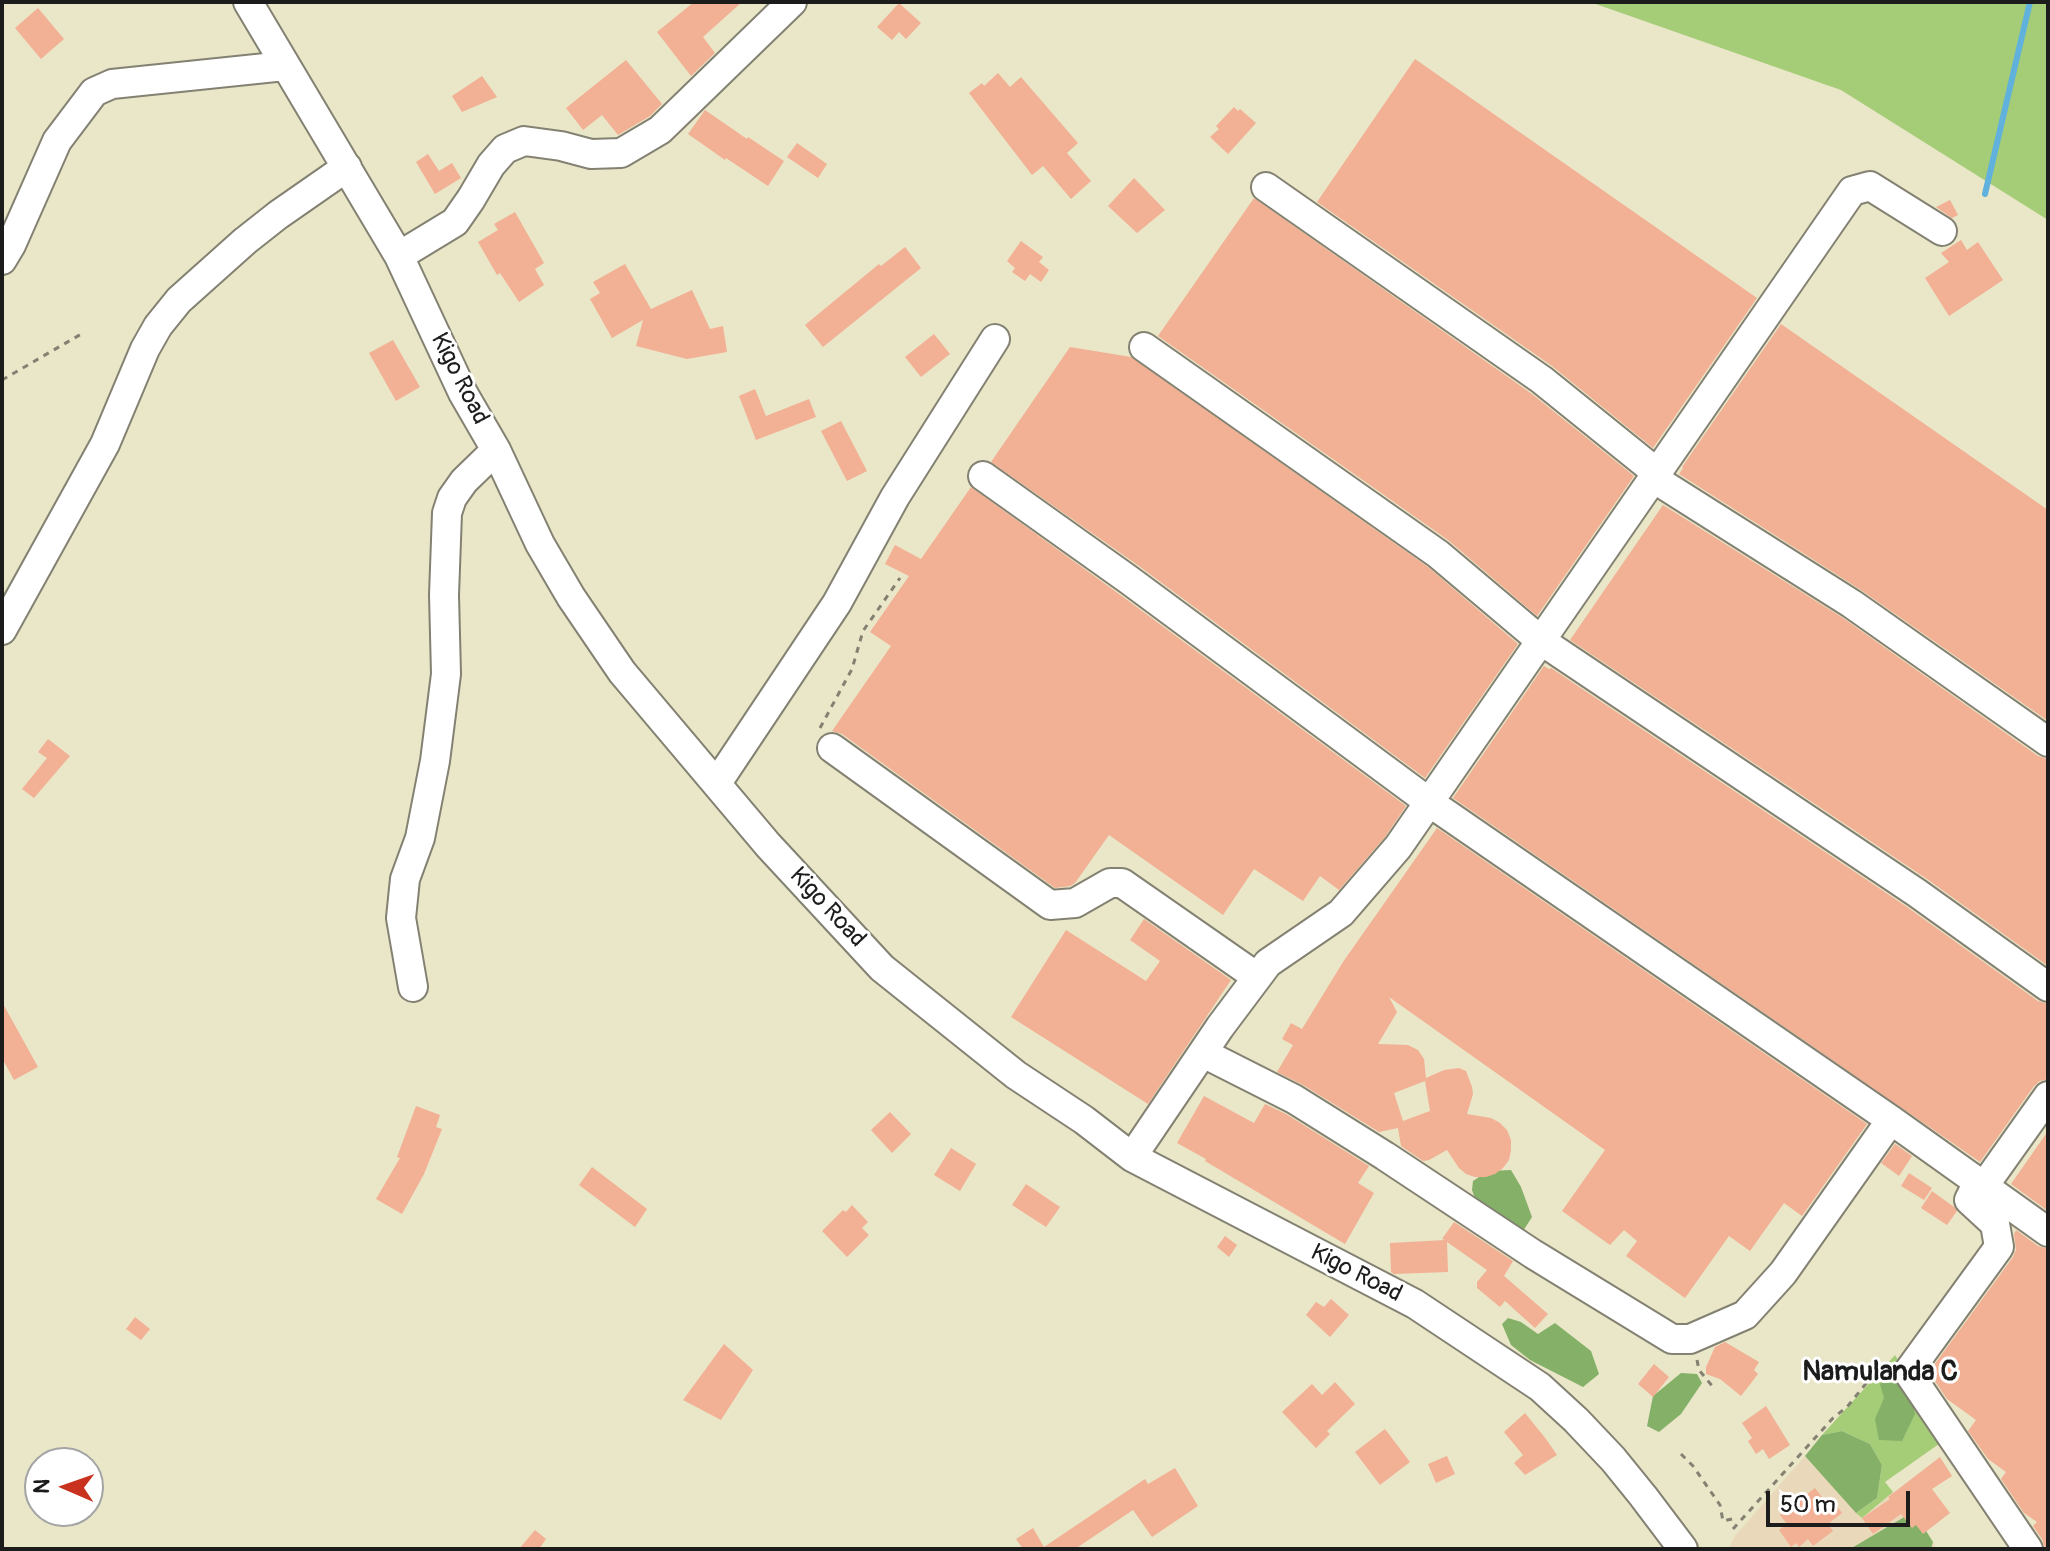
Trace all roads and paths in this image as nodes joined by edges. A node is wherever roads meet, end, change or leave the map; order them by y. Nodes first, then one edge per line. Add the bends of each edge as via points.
1 (248, 2) edge
2 (792, 2) edge
3 (285, 66) junction
4 (347, 167) junction
5 (1266, 187) dead end
6 (1942, 231) dead end
7 (399, 256) junction
8 (2, 260) edge
9 (83, 333) dead end
10 (995, 339) dead end
11 (1144, 347) dead end
12 (2, 380) edge
13 (496, 450) junction
14 (1654, 475) junction
15 (983, 476) dead end
16 (900, 578) dead end
17 (2, 630) edge
18 (1540, 640) junction
19 (2048, 742) edge
20 (832, 748) joint
21 (717, 783) junction
22 (1429, 802) junction
23 (1257, 977) junction
24 (413, 987) dead end
25 (2048, 987) edge
26 (1203, 1053) junction
27 (2048, 1096) edge
28 (1891, 1120) junction
29 (1132, 1157) junction
30 (1981, 1184) junction
31 (2048, 1232) edge
32 (1885, 1360) dead end
33 (1681, 1454) dead end
34 (1732, 1519) dead end
35 (1733, 1529) dead end
36 (1683, 1549) edge
37 (2028, 1549) edge

1 - 3 street, Kigo Road
2 - 7 street via 660,130 621,153 591,154 524,141 505,149 455,222
3 - 4 street, Kigo Road
3 - 8 street via 112,84 94,92 57,141
4 - 7 street, Kigo Road
4 - 17 street via 245,241 158,326 105,444
5 - 14 street via 1542,380
6 - 14 street via 1870,186 1852,191
7 - 13 street, Kigo Road via 463,393
9 - 12 path
10 - 21 street via 895,497 837,603
11 - 18 street via 1438,554
13 - 21 street, Kigo Road via 571,597 622,672
13 - 24 street via 464,481 447,513 446,674 435,761 420,838 405,879 401,918
14 - 18 street
14 - 19 street via 1852,604
15 - 22 street
16 - 20 path via 863,631 852,669 820,728
18 - 22 street
18 - 25 street
20 - 23 street via 1050,905 1075,903 1110,883 1122,883
21 - 29 street, Kigo Road via 882,968 1016,1075
22 - 23 street via 1341,913 1268,963
22 - 28 street
23 - 26 street
26 - 28 street via 1294,1099 1672,1339 1690,1339 1745,1315 1783,1273
26 - 29 street
27 - 30 street
28 - 30 street
29 - 36 street, Kigo Road via 1415,1304 1540,1387 1613,1459
30 - 31 street
30 - 37 street via 1969,1200 1995,1224 1999,1247 1908,1372
32 - 35 path
33 - 34 path via 1720,1505 1723,1521

